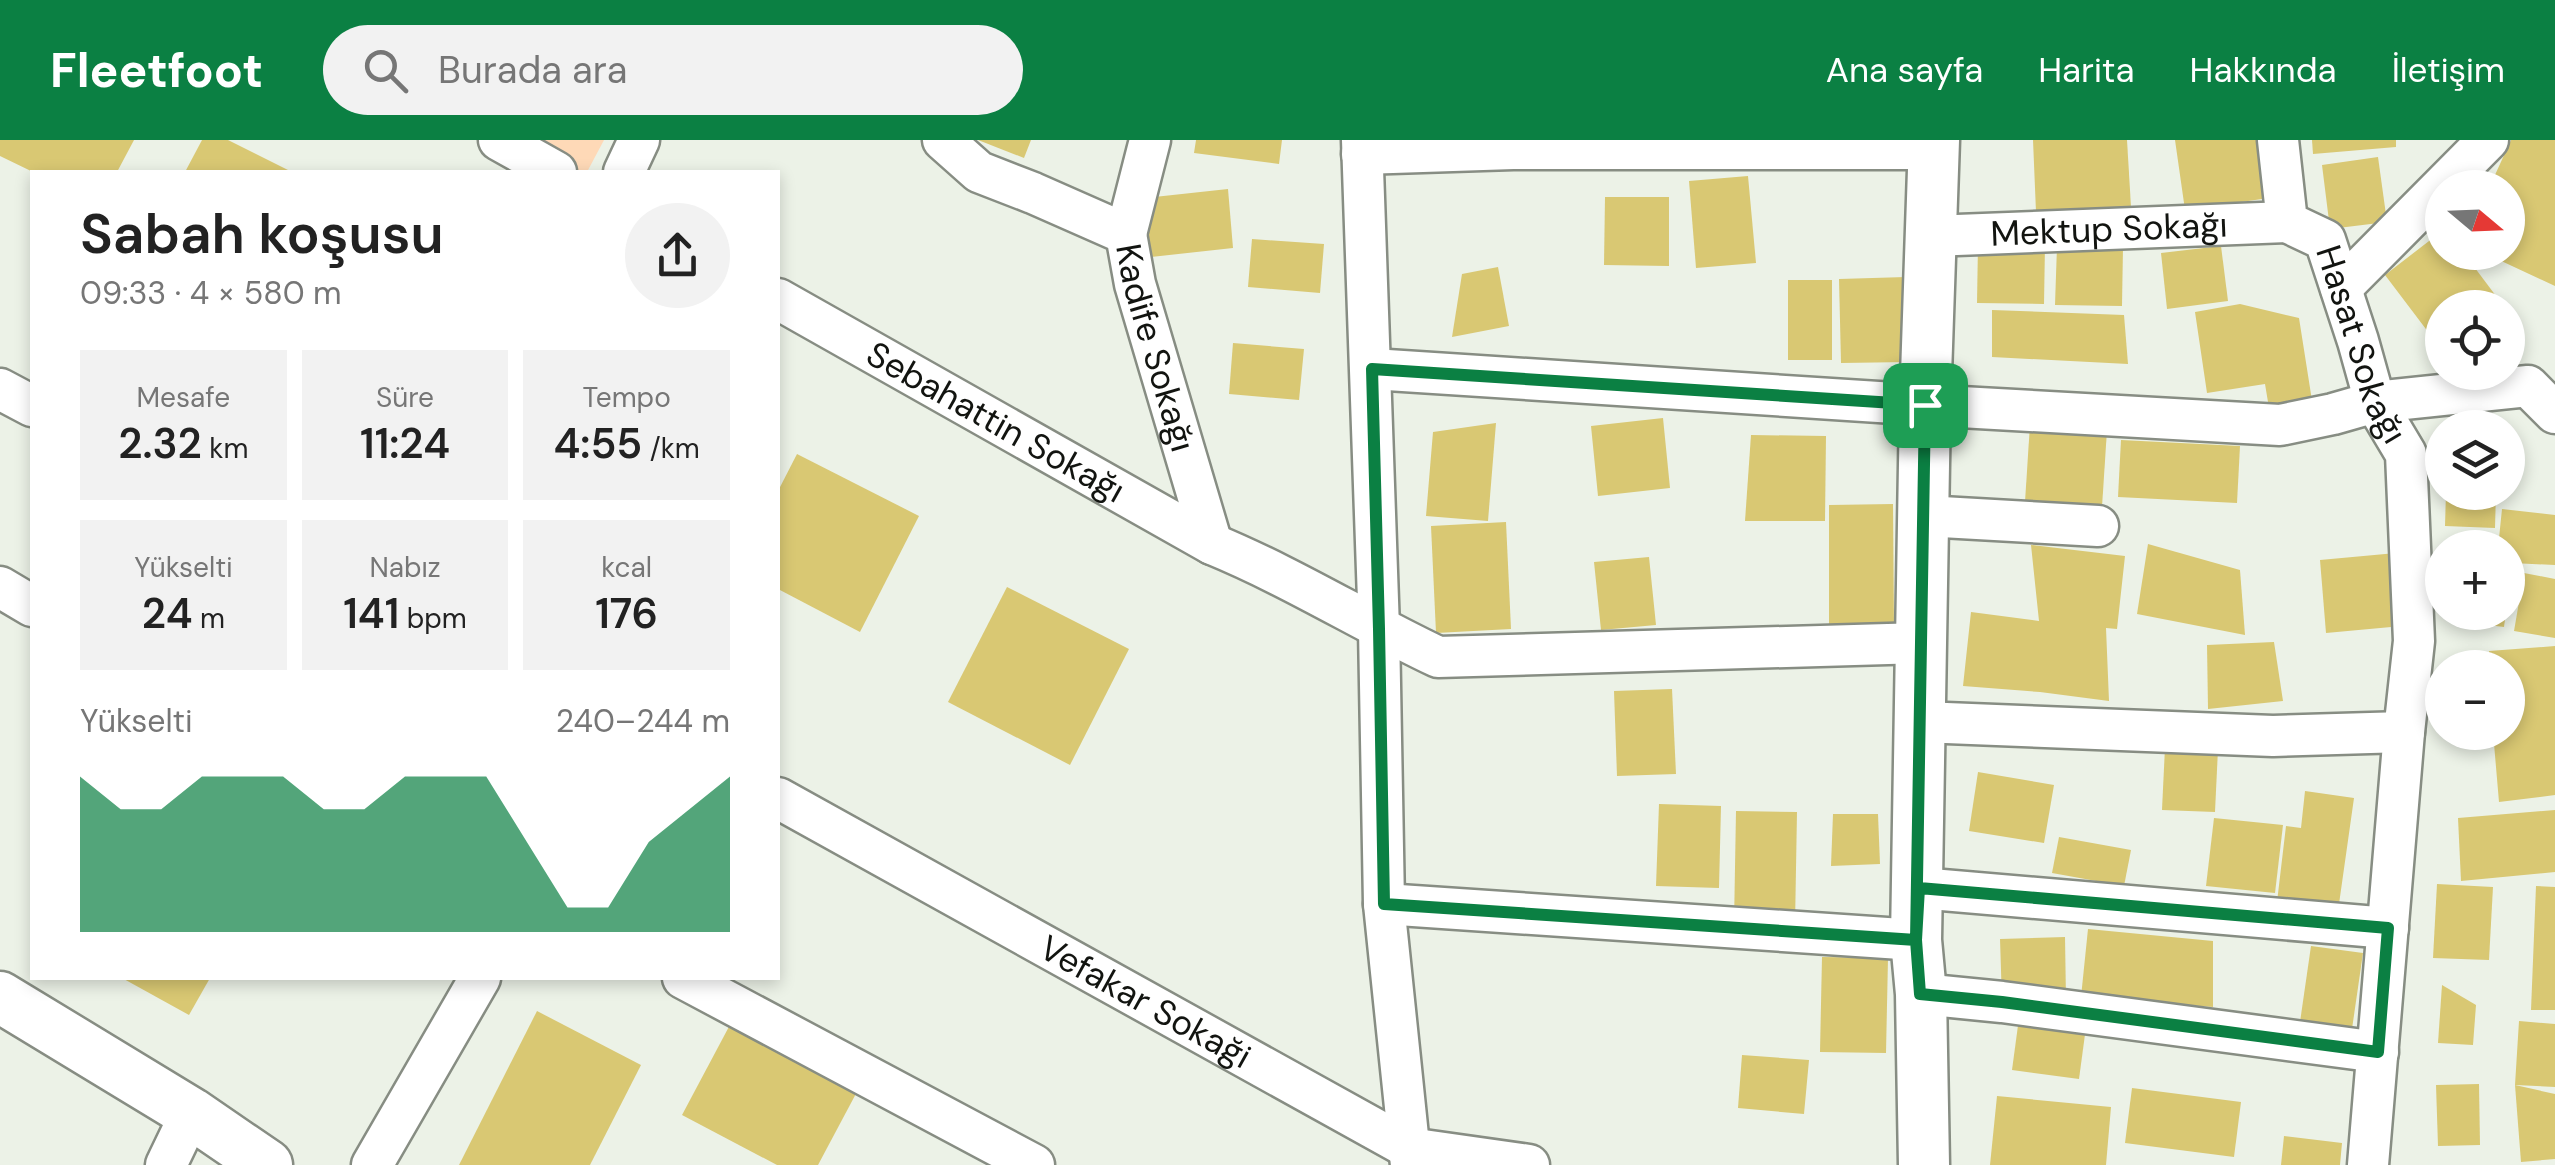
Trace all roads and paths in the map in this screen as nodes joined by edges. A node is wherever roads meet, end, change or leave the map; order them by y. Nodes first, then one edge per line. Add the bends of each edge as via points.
1 (499, 140) edge
2 (639, 140) edge
3 (943, 140) edge
4 (1150, 140) edge
5 (2278, 140) edge
6 (2488, 140) edge
7 (1934, 144) edge
8 (1362, 147) edge
9 (552, 170) edge
10 (625, 170) edge
11 (2287, 222) junction
12 (1126, 234) junction
13 (1931, 236) junction
14 (2341, 288) junction
15 (780, 299) edge
16 (1372, 369) junction
17 (0, 389) edge
18 (2375, 402) junction
19 (30, 405) edge
20 (1925, 405) junction
21 (2555, 413) edge
22 (1924, 516) junction
23 (2098, 526) dead end
24 (1212, 544) junction
25 (0, 587) edge
26 (30, 605) edge
27 (1379, 629) junction
28 (1922, 643) junction
29 (1921, 722) junction
30 (2404, 732) junction
31 (780, 799) edge
32 (1919, 888) junction
33 (1384, 904) junction
34 (2388, 928) junction
35 (1916, 940) junction
36 (479, 980) edge
37 (686, 980) edge
38 (1920, 994) junction
39 (1, 1001) edge
40 (2378, 1052) junction
41 (191, 1113) junction
42 (1410, 1156) edge
43 (166, 1165) edge
44 (268, 1165) edge
45 (372, 1165) edge
46 (1034, 1165) edge
47 (1528, 1165) edge
48 (1924, 1165) edge
49 (2368, 1165) edge

1 - 9 street
2 - 10 street
3 - 12 street, Kadife Sokağı via 979,172
4 - 12 street
5 - 11 street, Hasat Sokağı
6 - 14 street
7 - 8 street
7 - 13 street
8 - 16 street
11 - 13 street, Mektup Sokağı
11 - 14 street, Hasat Sokağı via 2325,240
12 - 24 street, Kadife Sokağı
13 - 20 street
14 - 18 street, Hasat Sokağı
15 - 24 street, Sebahattin Sokağı
16 - 20 street
16 - 27 street
17 - 19 street
18 - 20 street via 2280,425
18 - 21 street via 2528,386
18 - 30 street, Hasat Sokağı via 2406,454 2414,641
20 - 22 street
22 - 23 street
22 - 28 street
24 - 27 street, Sebahattin Sokağı
25 - 26 street
27 - 28 street, Sebahattin Sokağı via 1438,657
27 - 33 street
28 - 29 street
29 - 30 street via 2274,736
29 - 32 street
30 - 34 street, Hasat Sokağı
31 - 42 street, Vefakar Sokaği
32 - 34 street
32 - 35 street
33 - 35 street
33 - 42 street
34 - 40 street, Hasat Sokağı
35 - 38 street
36 - 45 street
37 - 46 street
38 - 40 street
38 - 48 street
39 - 41 street
40 - 49 street, Hasat Sokağı
41 - 43 street
41 - 44 street
42 - 47 street, Vefakar Sokaği

